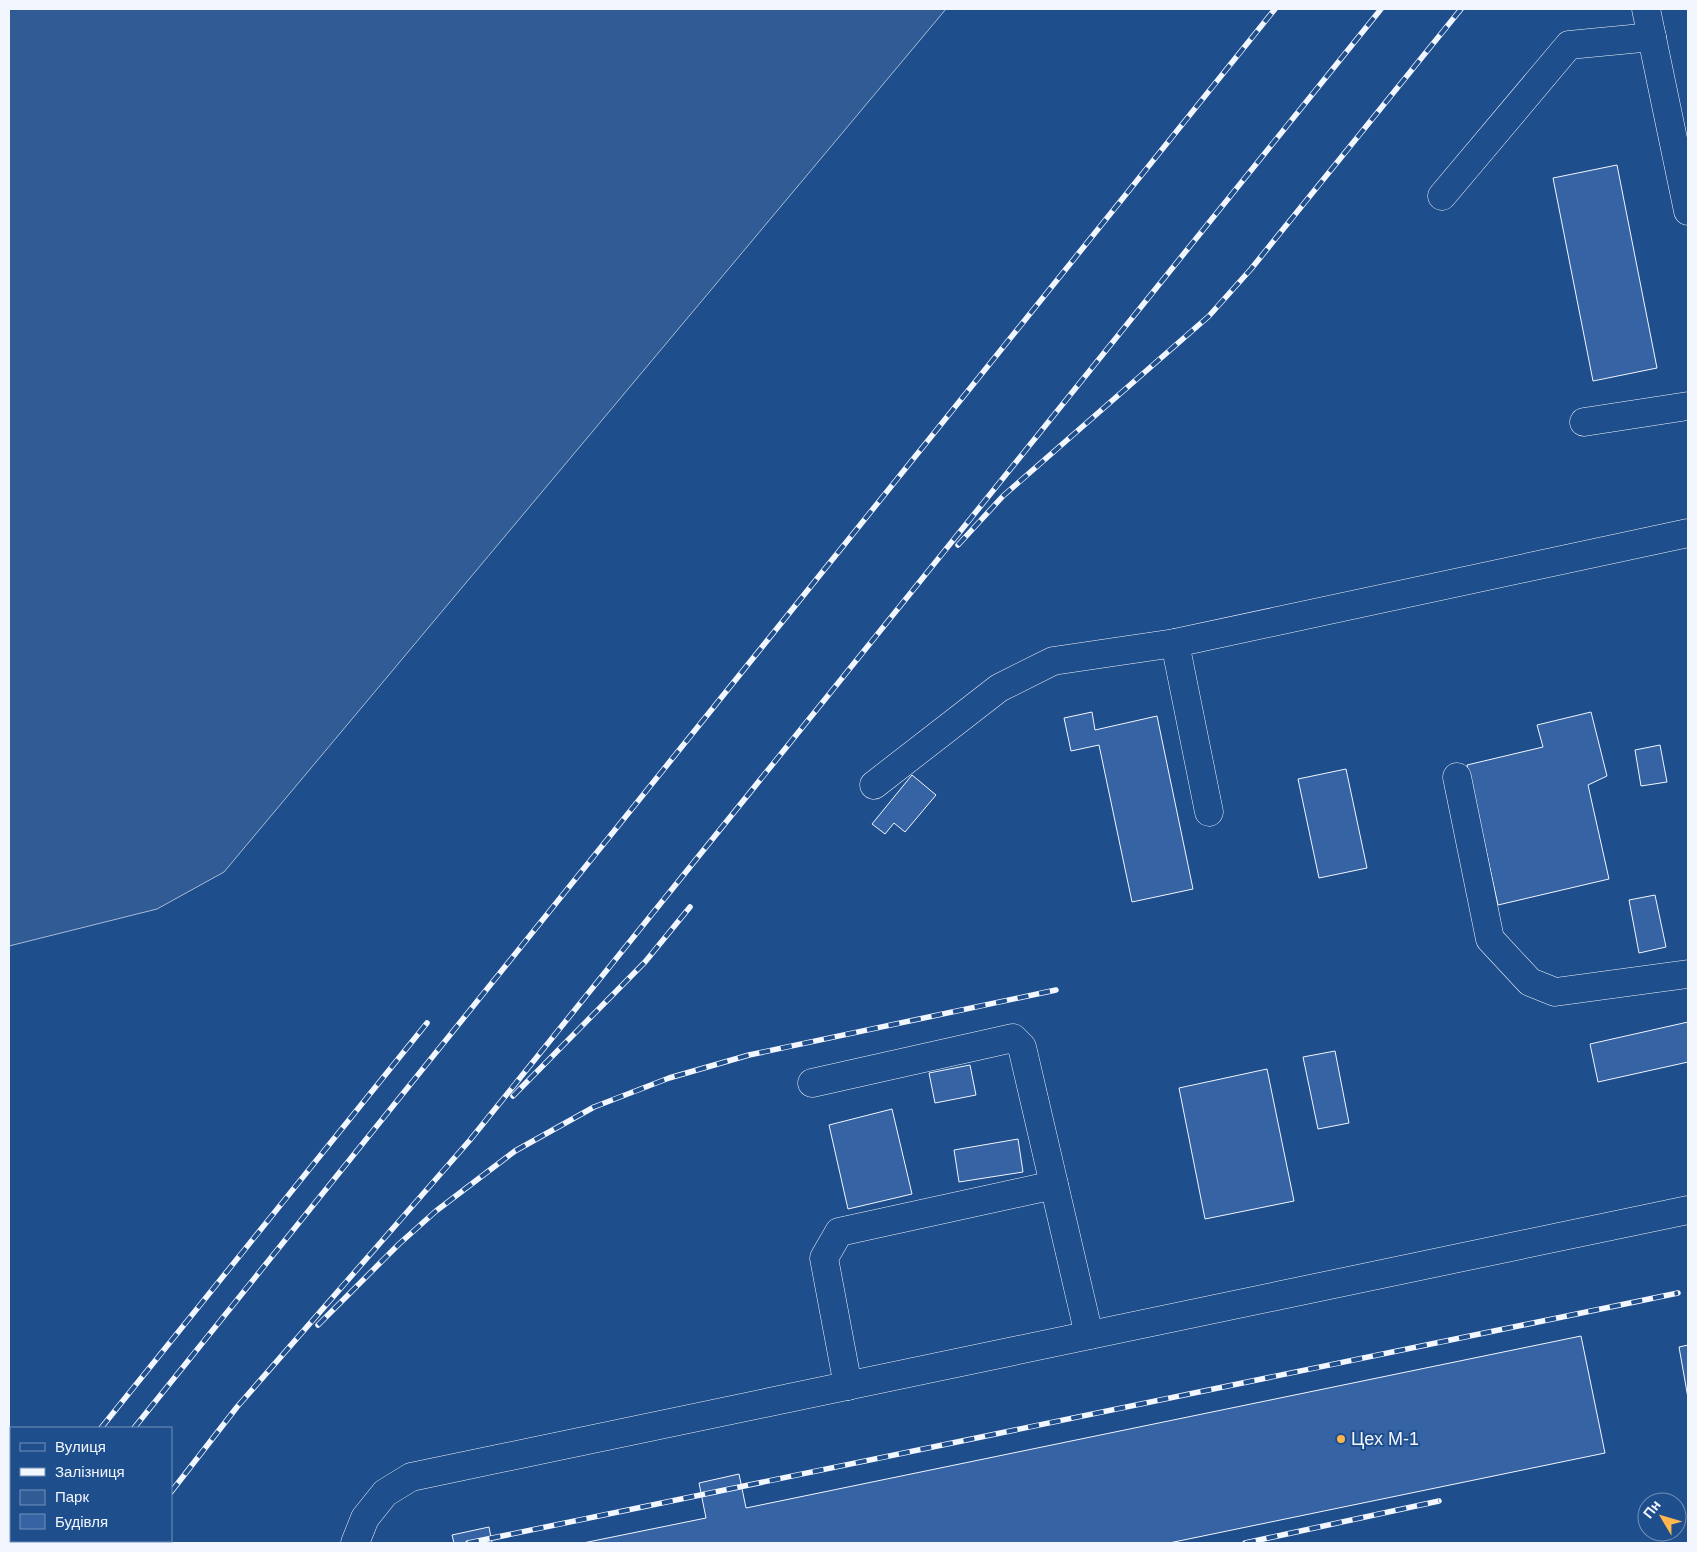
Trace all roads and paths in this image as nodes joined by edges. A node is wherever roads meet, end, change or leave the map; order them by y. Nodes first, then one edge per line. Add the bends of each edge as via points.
1 (1646, 9) edge
2 (1652, 37) junction
3 (1442, 196) dead end
4 (1687, 198) edge
5 (1688, 406) edge
6 (1584, 422) dead end
7 (1688, 533) edge
8 (1175, 643) junction
9 (1457, 777) dead end
10 (874, 785) dead end
11 (1209, 812) dead end
12 (1688, 974) edge
13 (812, 1083) dead end
14 (1054, 1185) junction
15 (1688, 1210) edge
16 (1089, 1335) junction
17 (848, 1386) junction
18 (355, 1543) edge

1 - 2 lane
2 - 3 lane via 1569,45
2 - 4 lane
5 - 6 lane
7 - 8 lane
8 - 10 lane via 1053,661 999,688
8 - 11 lane
9 - 12 lane via 1490,939 1530,982 1555,992
13 - 14 lane via 1013,1038 1022,1046
14 - 16 lane
14 - 17 lane via 839,1232 824,1258
15 - 16 lane
16 - 17 lane
17 - 18 lane via 411,1477 385,1493 365,1518

